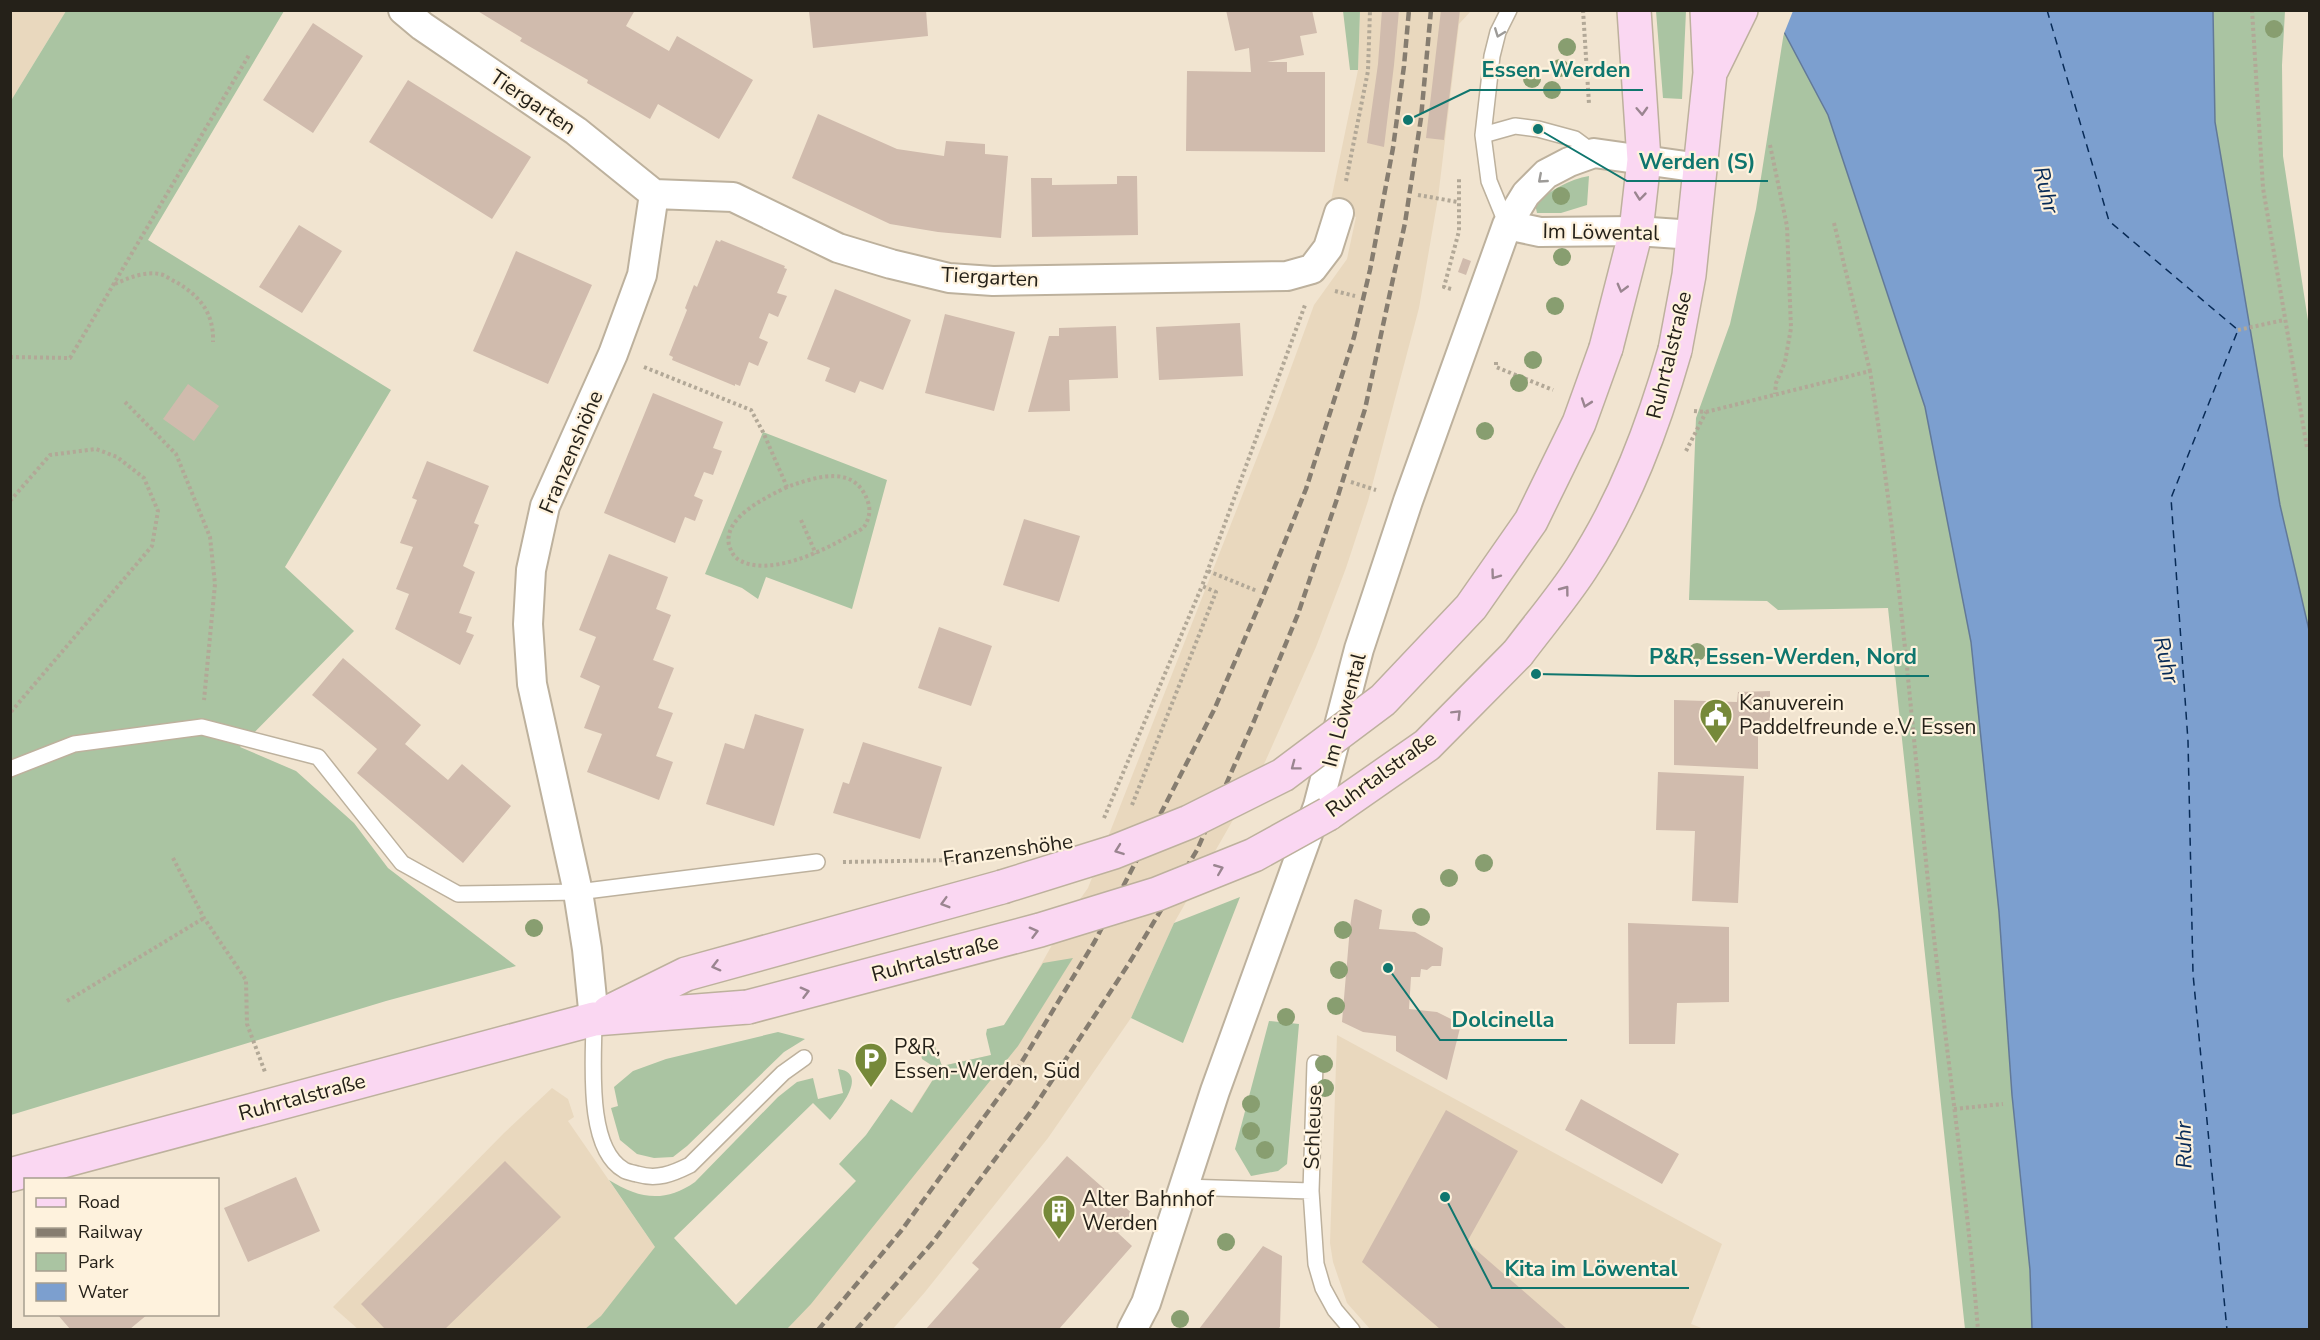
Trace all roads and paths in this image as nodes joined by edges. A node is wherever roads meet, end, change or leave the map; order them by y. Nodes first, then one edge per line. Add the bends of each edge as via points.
1 (403, 10) edge
2 (1370, 10) edge
3 (1509, 10) edge
4 (1583, 10) edge
5 (1634, 10) edge
6 (1707, 10) edge
7 (1741, 10) edge
8 (2252, 10) edge
9 (249, 55) dead end
10 (1710, 74) junction
11 (1589, 104) dead end
12 (1483, 135) junction
13 (1770, 145) dead end
14 (1594, 153) junction
15 (1644, 160) junction
16 (1700, 168) junction
17 (654, 194) junction
18 (1418, 195) dead end
19 (1458, 202) dead end
20 (1339, 213) joint
21 (1834, 223) dead end
22 (1507, 225) junction
23 (1636, 231) junction
24 (1694, 235) junction
25 (113, 285) junction
26 (1330, 290) dead end
27 (1309, 295) dead end
28 (1355, 297) dead end
29 (2284, 320) junction
30 (2238, 330) dead end
31 (213, 342) dead end
32 (613, 354) junction
33 (10, 357) edge
34 (1870, 371) junction
35 (1775, 394) junction
36 (125, 402) dead end
37 (2310, 450) edge
38 (1686, 451) dead end
39 (787, 487) junction
40 (10, 501) edge
41 (801, 520) dead end
42 (816, 554) junction
43 (1208, 571) junction
44 (1202, 586) junction
45 (1257, 591) dead end
46 (10, 713) edge
47 (202, 727) junction
48 (10, 769) edge
49 (1108, 839) junction
50 (173, 858) dead end
51 (957, 860) dead end
52 (817, 862) joint
53 (578, 892) junction
54 (204, 918) junction
55 (67, 1001) dead end
56 (594, 1019) junction
57 (804, 1058) dead end
58 (1315, 1063) dead end
59 (276, 1104) junction
60 (2002, 1104) dead end
61 (1954, 1109) junction
62 (10, 1175) edge
63 (1184, 1187) junction
64 (1311, 1191) junction
65 (1132, 1329) edge
66 (1352, 1329) edge
67 (1978, 1329) edge

1 - 17 street, Tiergarten via 576,131
2 - 20 path via 1368,71
3 -> 12 lane via 1492,56
4 - 11 path
5 -> 15 main road, Ruhrtalstraße
6 - 10 main road, Ruhrtalstraße
7 - 10 main road
8 - 29 path via 2263,188
9 - 25 path
10 - 16 main road, Ruhrtalstraße
12 - 14 lane via 1515,126 1538,129 1575,139
12 - 22 lane via 1489,181
13 - 35 path via 1787,226 1791,328
14 - 15 street, Im Löwental
14 -> 22 street, Im Löwental via 1546,174 1526,194
15 - 16 street, Im Löwental
15 -> 23 main road, Ruhrtalstraße
16 - 24 main road, Ruhrtalstraße
17 - 20 street, Tiergarten via 733,197 848,251 949,278 993,281 1287,276 1312,269 1328,248
17 - 32 street, Franzenshöhe via 642,275
18 - 19 path
21 - 34 path
22 - 23 street, Im Löwental via 1540,232
22 - 63 street, Im Löwental via 1408,501 1359,649 1318,806
23 - 24 street, Im Löwental
23 -> 49 main road, Ruhrtalstraße, bridge via 1606,348 1579,423 1531,521 1472,608 1383,700 1283,775 1189,822
56 -> 24 main road, Ruhrtalstraße, bridge via 748,1007 1040,930 1157,894 1254,855 1328,814 1426,745 1518,653 1581,569 1627,486 1658,412 1675,350
25 - 31 path via 134,275 160,274 189,290 208,311
25 - 33 path via 70,358
26 - 28 path
27 - 43 path
29 - 30 path
29 - 37 path
32 - 39 path via 750,410
32 - 53 street, Franzenshöhe via 545,507 531,570 528,624 532,684
34 - 35 path
34 - 61 path via 1902,613
35 - 38 path via 1706,412
36 - 47 path via 176,454 210,537 215,584
39 - 42 path via 836,476 854,480 864,490 870,508 862,528
39 - 42 path via 740,516 730,531 732,553 740,560 768,565
40 - 46 path via 51,455 96,449 117,457 144,478 158,511 152,546
41 - 42 path
43 - 44 path
43 - 45 path
44 - 49 path, Franzenshöhe
44 - 49 path via 1216,592
47 - 48 lane via 74,744
47 - 53 lane via 318,757 402,863 458,894
49 -> 56 main road, Ruhrtalstraße, bridge via 1002,887 686,974
50 - 54 path
51 - 52 path, Franzenshöhe
52 - 53 lane
53 - 56 street, Franzenshöhe
54 - 55 path
54 - 59 path via 246,980 247,1024
56 - 57 lane, Franzenshöhe via 594,1091 599,1134 609,1156 623,1170 648,1177 671,1175 690,1165 783,1073
56 - 59 main road, Ruhrtalstraße
58 - 64 lane, Schleuse
59 - 62 main road, Ruhrtalstraße
60 - 61 path
61 - 67 path
63 - 64 lane, Schleuse
63 - 65 street, Im Löwental via 1146,1303
64 - 66 lane, Schleuse via 1316,1264 1323,1288

